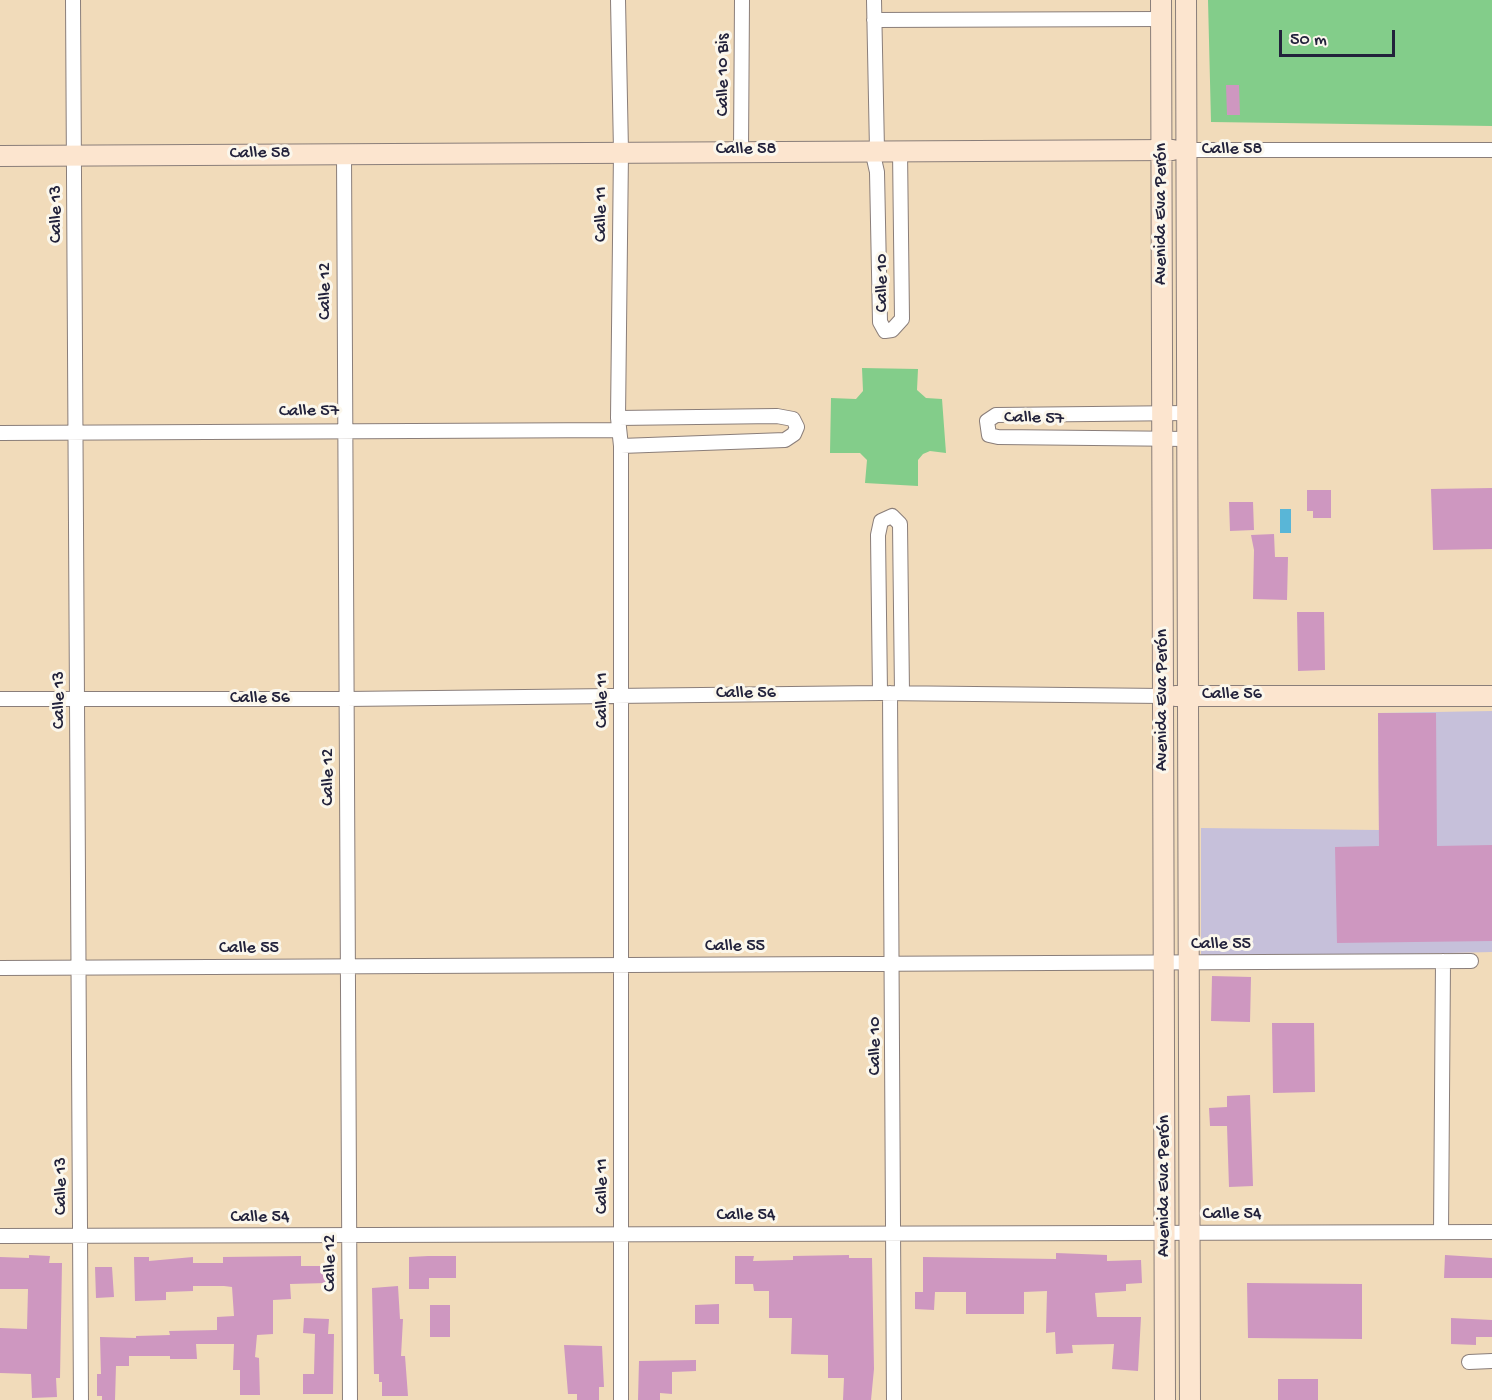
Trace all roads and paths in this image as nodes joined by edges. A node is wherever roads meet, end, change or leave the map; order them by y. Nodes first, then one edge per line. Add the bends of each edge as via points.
1 (74, 0) edge
2 (618, 0) edge
3 (742, 0) edge
4 (874, 0) edge
5 (1186, 0) edge
6 (1161, 10) edge
7 (874, 20) junction
8 (741, 150) junction
9 (875, 150) junction
10 (900, 150) junction
11 (1162, 150) junction
12 (1187, 150) junction
13 (1492, 150) edge
14 (621, 151) junction
15 (344, 154) junction
16 (0, 156) edge
17 (75, 156) junction
18 (1188, 413) junction
19 (1162, 414) junction
20 (619, 424) junction
21 (345, 429) junction
22 (0, 433) edge
23 (76, 433) junction
24 (1162, 438) junction
25 (1188, 439) junction
26 (621, 446) junction
27 (891, 693) junction
28 (621, 694) junction
29 (1188, 695) junction
30 (1163, 696) junction
31 (1492, 696) edge
32 (0, 699) edge
33 (78, 699) junction
34 (346, 699) junction
35 (1443, 961) junction
36 (1471, 961) dead end
37 (1164, 963) junction
38 (1189, 963) junction
39 (894, 964) junction
40 (621, 965) junction
41 (348, 966) junction
42 (79, 967) junction
43 (0, 968) edge
44 (1441, 1232) junction
45 (1492, 1232) edge
46 (1165, 1233) junction
47 (1190, 1233) junction
48 (894, 1234) junction
49 (622, 1235) junction
50 (0, 1236) edge
51 (80, 1236) junction
52 (349, 1236) junction
53 (1492, 1361) edge
54 (1469, 1362) dead end
55 (81, 1400) edge
56 (350, 1400) edge
57 (621, 1400) edge
58 (894, 1400) edge
59 (1165, 1400) edge
60 (1190, 1400) edge

1 - 17 street, Calle 13
2 - 14 street, Calle 11
3 - 8 street, Calle 10 Bis
4 - 7 street, Calle 10
5 - 12 main road, Avenida Eva Perón
6 - 7 street
6 - 11 main road, Avenida Eva Perón
7 - 9 street, Calle 10
8 - 9 main road, Calle 58
8 - 14 main road, Calle 58
9 - 10 main road, Calle 58
9 - 10 street, Calle 10 via 880,322 885,331 892,330 902,319
10 - 11 main road, Calle 58
11 - 12 main road, Calle 58
11 - 19 main road, Avenida Eva Perón
12 - 13 street, Calle 58
12 - 18 main road, Avenida Eva Perón
14 - 15 main road, Calle 58
14 - 20 street, Calle 11
15 - 17 main road, Calle 58
15 - 21 street, Calle 12
16 - 17 main road, Calle 58
17 - 23 street, Calle 13
18 - 19 street, Calle 57
18 - 25 main road, Avenida Eva Perón
19 - 24 main road, Avenida Eva Perón
19 - 24 street, Calle 57 via 996,415 987,421 988,435 998,437
20 - 21 street, Calle 57
20 - 26 street, Calle 11
20 - 26 street, Calle 57 via 777,416 793,419 797,427 785,440
21 - 23 street, Calle 57
21 - 34 street, Calle 12
22 - 23 street, Calle 57
23 - 33 street, Calle 13
24 - 25 street, Calle 57
24 - 30 main road, Avenida Eva Perón
25 - 29 main road, Avenida Eva Perón
26 - 28 street, Calle 11
27 - 27 street, Calle 10 via 900,524 892,516 881,521 878,535
27 - 28 street, Calle 56
27 - 30 street, Calle 56
27 - 39 street, Calle 10
28 - 34 street, Calle 56
28 - 40 street, Calle 11
29 - 30 main road, Calle 56
29 - 31 main road, Calle 56
29 - 38 main road, Avenida Eva Perón
30 - 37 main road, Avenida Eva Perón
32 - 33 street, Calle 56
33 - 34 street, Calle 56
33 - 42 street, Calle 13
34 - 41 street, Calle 12
35 - 36 street, Calle 55
35 - 38 street, Calle 55
35 - 44 street
37 - 38 street, Calle 55
37 - 39 street, Calle 55
37 - 46 main road, Avenida Eva Perón
38 - 47 main road, Avenida Eva Perón
39 - 40 street, Calle 55
39 - 48 street, Calle 10
40 - 41 street, Calle 55
40 - 49 street, Calle 11
41 - 42 street, Calle 55
41 - 52 street, Calle 12
42 - 43 street, Calle 55
42 - 51 street, Calle 13
44 - 45 street, Calle 54
44 - 47 street, Calle 54
46 - 47 street, Calle 54
46 - 48 street, Calle 54
46 - 59 main road, Avenida Eva Perón
47 - 60 main road, Avenida Eva Perón
48 - 49 street, Calle 54
48 - 58 street, Calle 10
49 - 52 street, Calle 54
49 - 57 street, Calle 11
50 - 51 street, Calle 54
51 - 52 street, Calle 54
51 - 55 street, Calle 13
52 - 56 street, Calle 12
53 - 54 street

